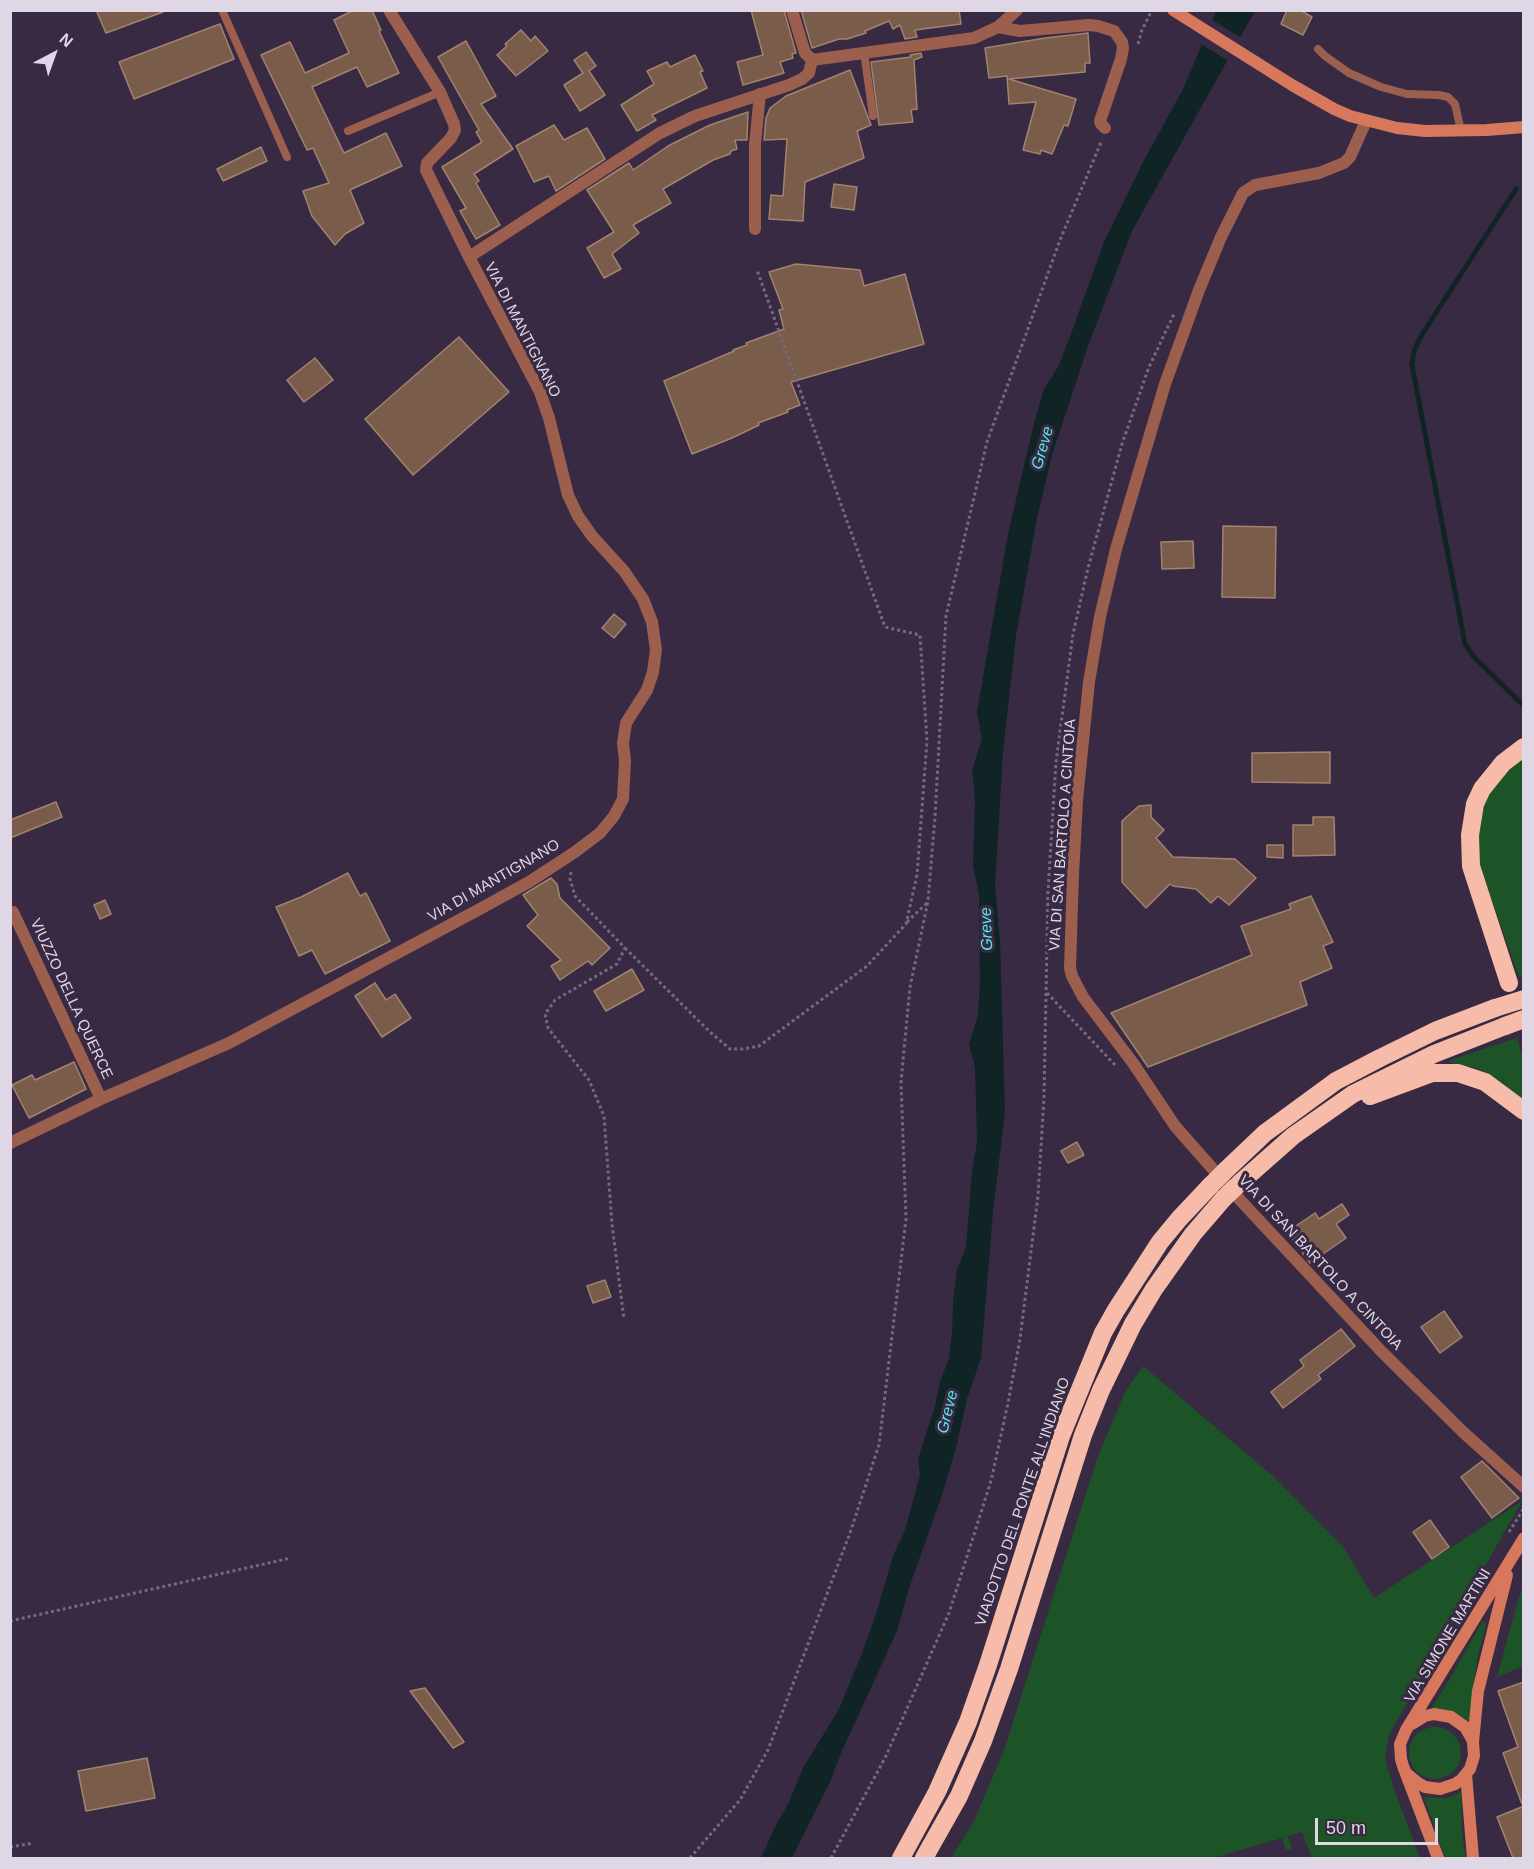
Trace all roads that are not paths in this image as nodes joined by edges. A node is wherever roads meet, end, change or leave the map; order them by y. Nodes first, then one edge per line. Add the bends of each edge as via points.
1 (222, 10) edge
2 (389, 10) edge
3 (792, 10) edge
4 (1017, 10) edge
5 (1173, 10) edge
6 (998, 27) junction
7 (1318, 49) dead end
8 (864, 52) junction
9 (812, 60) junction
10 (440, 92) junction
11 (760, 94) junction
12 (873, 116) dead end
13 (1366, 121) junction
14 (1524, 127) edge
15 (348, 131) dead end
16 (1105, 131) road end
17 (1461, 131) junction
18 (286, 157) dead end
19 (755, 230) dead end
20 (469, 257) junction
21 (1524, 747) edge
22 (13, 912) dead end
23 (1509, 983) dead end
24 (1524, 999) edge
25 (1524, 1019) edge
26 (101, 1099) junction
27 (1522, 1112) edge
28 (1319, 1118) junction
29 (10, 1143) edge
30 (1233, 1200) junction
31 (1524, 1487) edge
32 (1524, 1538) edge
33 (1510, 1562) junction
34 (1411, 1725) junction
35 (1473, 1742) junction
36 (1406, 1773) junction
37 (1466, 1774) junction
38 (901, 1858) edge
39 (924, 1858) edge
40 (1438, 1858) edge
41 (1473, 1858) edge

1 - 18 lane
2 - 10 street
3 - 9 street via 805,53
4 - 6 street
5 - 13 street via 1292,85 1334,109
6 - 8 street via 974,38
6 - 16 street via 1020,32 1098,26 1114,31 1123,48 1100,121
7 - 17 lane via 1343,70 1381,87 1448,97 1455,104
8 - 9 street
8 - 12 lane
9 - 11 street, VIA DI MANTIGNANO via 802,79
10 - 15 lane
10 - 20 street via 455,130 427,163 426,170
11 - 19 street via 755,144
11 - 20 street, VIA DI MANTIGNANO via 695,116 660,133
13 - 17 street via 1410,130
13 - 30 street, VIA DI SAN BARTOLO A CINTOIA via 1344,163 1319,173 1255,185 1243,193 1232,213 1165,384 1116,549 1089,682 1073,875 1072,976 1175,1126
14 - 17 street
20 - 26 street, VIA DI MANTIGNANO via 540,392 568,495 578,516 624,571 643,599 652,622 656,650 653,672 647,690 626,723 623,799 600,833 529,882 229,1043
21 - 23 highway via 1503,763 1482,789 1470,835 1472,866
22 - 26 street, VIUZZO DELLA QUERCE
24 - 38 highway, VIADOTTO DEL PONTE ALL'INDIANO, bridge via 1435,1031 1336,1081 1265,1133 1160,1242 1104,1333 1061,1436 968,1722 937,1792
25 - 28 highway, bridge via 1378,1080
26 - 29 street, VIA DI MANTIGNANO
27 - 28 highway via 1485,1082 1445,1072 1419,1076
28 - 30 highway, bridge via 1240,1182
30 - 31 street, VIA DI SAN BARTOLO A CINTOIA via 1463,1432
30 - 39 highway via 1193,1234 1154,1289 1101,1390 983,1741 959,1796
32 - 33 street, VIA SIMONE MARTINI
33 - 34 street, VIA SIMONE MARTINI
33 - 35 street, VIA SIMONE MARTINI via 1478,1691
34 - 35 street, VIA SIMONE MARTINI via 1425,1716 1451,1717 1465,1727
34 - 36 street, VIA SIMONE MARTINI via 1400,1744
35 - 37 street, VIA SIMONE MARTINI via 1473,1762
36 - 37 street via 1432,1788 1448,1787
36 - 40 street, VIA SIMONE MARTINI
37 - 41 street, VIA SIMONE MARTINI

